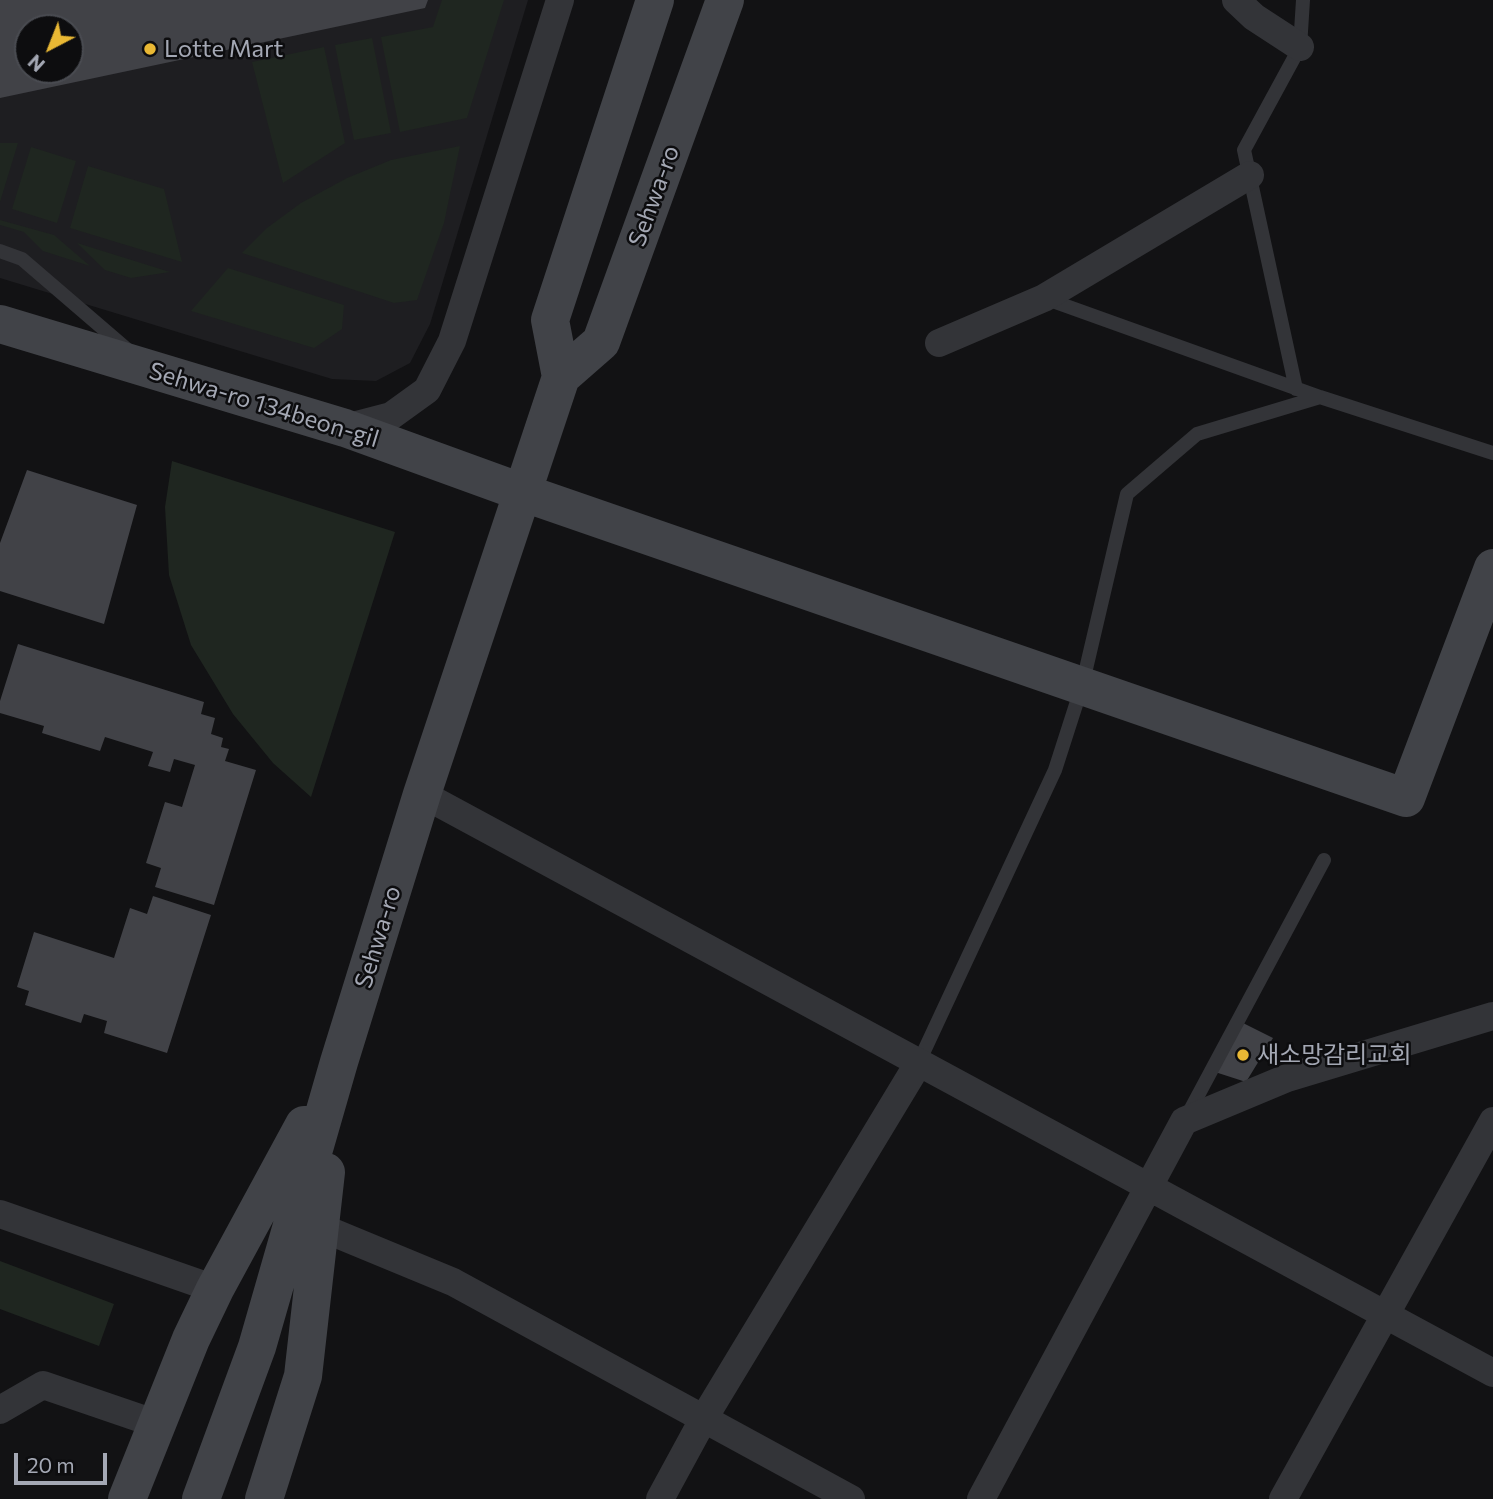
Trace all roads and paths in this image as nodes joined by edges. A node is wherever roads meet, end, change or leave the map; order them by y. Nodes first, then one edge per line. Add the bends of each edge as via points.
1 (560, 0) edge
2 (655, 0) edge
3 (725, 0) edge
4 (1236, 0) edge
5 (1303, 0) edge
6 (1300, 47) junction
7 (1250, 175) junction
8 (0, 251) edge
9 (1044, 298) junction
10 (0, 324) edge
11 (939, 343) dead end
12 (151, 370) junction
13 (561, 377) junction
14 (1296, 389) junction
15 (1320, 397) junction
16 (345, 428) junction
17 (1493, 453) edge
18 (524, 493) junction
19 (1493, 568) edge
20 (1082, 686) junction
21 (422, 794) junction
22 (1324, 860) dead end
23 (1493, 1016) edge
24 (339, 1062) junction
25 (918, 1065) junction
26 (1184, 1121) junction
27 (1493, 1121) edge
28 (1150, 1189) junction
29 (0, 1214) edge
30 (320, 1227) junction
31 (215, 1289) junction
32 (1383, 1314) junction
33 (1493, 1373) edge
34 (0, 1410) edge
35 (704, 1419) junction
36 (157, 1424) junction
37 (127, 1499) edge
38 (201, 1499) edge
39 (264, 1499) edge
40 (660, 1499) edge
41 (852, 1499) edge
42 (981, 1499) edge
43 (1283, 1499) edge

1 - 16 street via 446,353 427,390 391,416
2 - 13 main road, Sehwa-ro via 550,320
3 - 13 main road, Sehwa-ro via 601,342
4 - 6 street
5 - 6 lane
6 - 7 lane via 1244,150
7 - 9 street
7 - 14 lane
8 - 12 lane via 22,259
9 - 11 street
9 - 14 lane
10 - 12 main road, Sehwa-ro 134beon-gil
12 - 16 main road, Sehwa-ro 134beon-gil
13 - 18 main road, Sehwa-ro
14 - 15 lane
15 - 17 lane
15 - 20 lane via 1197,434 1127,494
16 - 18 main road, Sehwa-ro 134beon-gil
18 - 20 main road, Sehwa-ro 134beon-gil
18 - 21 main road, Sehwa-ro
19 - 20 main road, Sehwa-ro 134beon-gil via 1405,798
20 - 25 lane via 1055,770
21 - 24 main road, Sehwa-ro
21 - 25 street
22 - 26 lane
23 - 26 street via 1287,1078
24 - 30 main road
24 - 31 main road
24 - 38 main road, Sehwa-ro via 257,1348
25 - 28 street
25 - 35 street
26 - 28 street
27 - 32 street
28 - 32 street
28 - 42 street
29 - 31 street
30 - 35 street via 453,1282
30 - 39 main road via 303,1376
31 - 36 main road
32 - 33 street
32 - 43 street
34 - 36 street via 43,1385
35 - 40 street
35 - 41 street
36 - 37 main road

